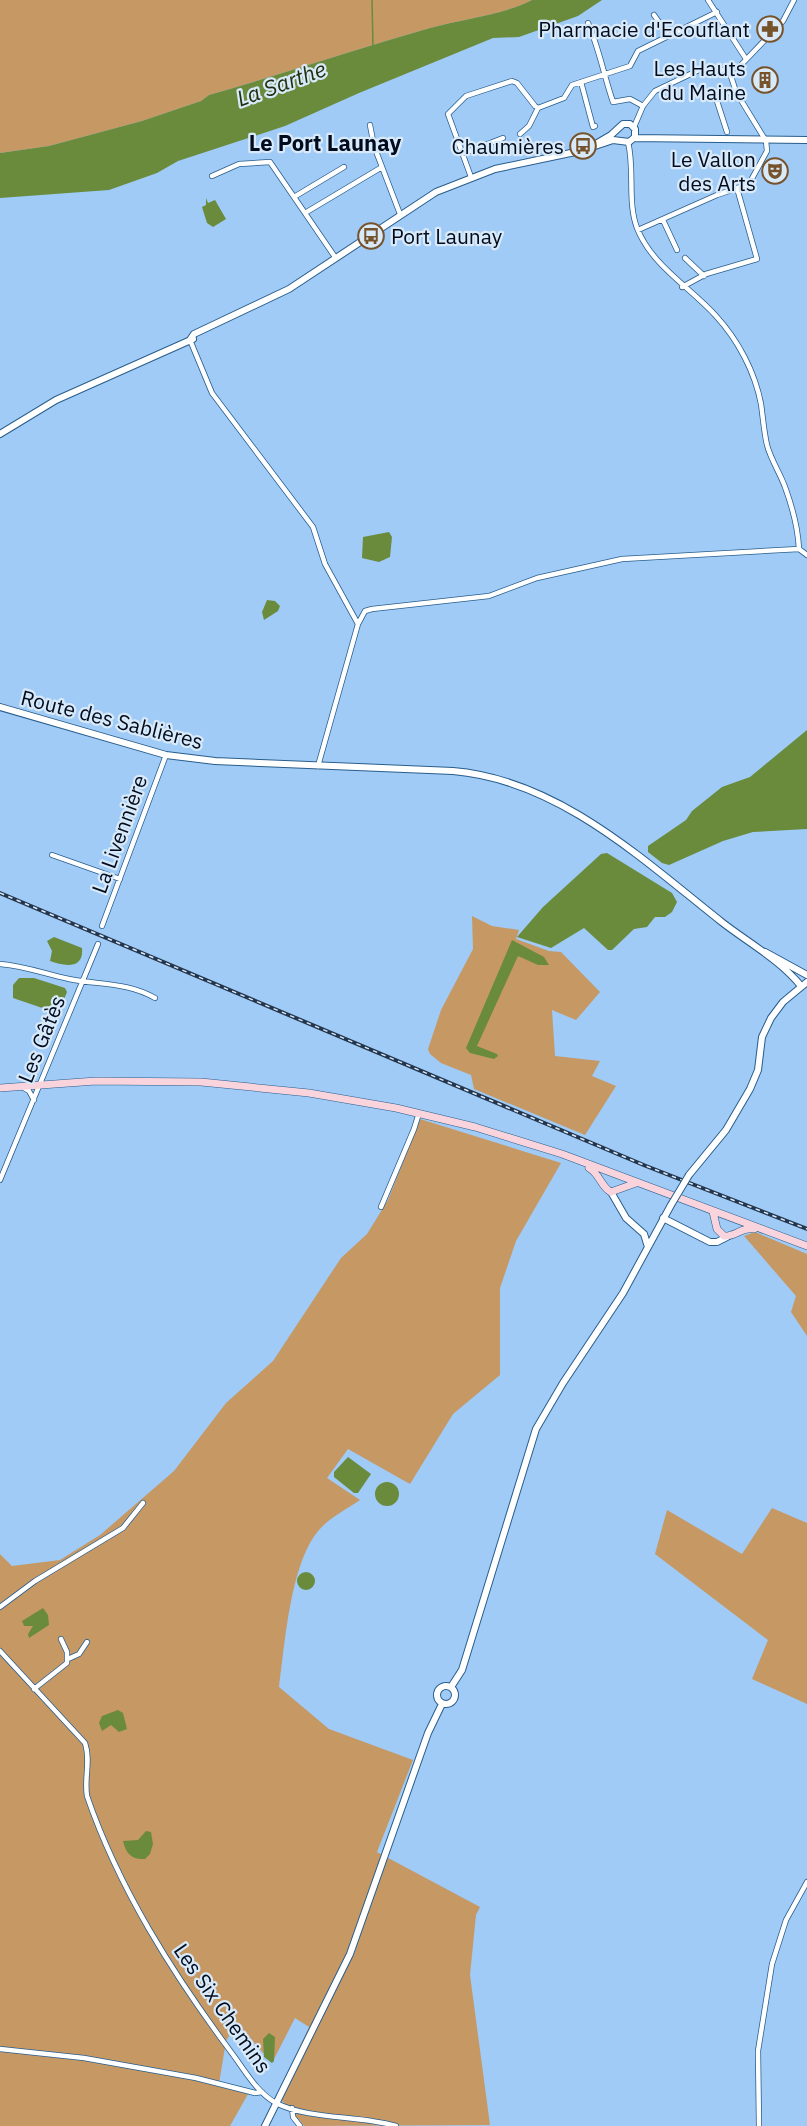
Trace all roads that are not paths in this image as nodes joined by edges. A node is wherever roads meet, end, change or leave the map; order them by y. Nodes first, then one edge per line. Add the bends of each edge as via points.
1 (708, 0) edge
2 (787, 0) edge
3 (794, 2) edge
4 (717, 12) junction
5 (654, 15) dead end
6 (588, 23) dead end
7 (669, 36) junction
8 (746, 59) junction
9 (729, 70) junction
10 (603, 74) junction
11 (581, 82) junction
12 (735, 89) junction
13 (643, 106) junction
14 (538, 108) junction
15 (370, 125) dead end
16 (595, 126) dead end
17 (617, 130) junction
18 (727, 132) dead end
19 (632, 133) junction
20 (520, 134) dead end
21 (503, 138) dead end
22 (620, 140) junction
23 (807, 140) edge
24 (766, 141) junction
25 (587, 148) junction
26 (462, 154) junction
27 (344, 167) dead end
28 (382, 167) junction
29 (212, 176) dead end
30 (471, 177) junction
31 (737, 188) junction
32 (294, 197) junction
33 (305, 213) junction
34 (400, 214) junction
35 (663, 220) junction
36 (638, 230) junction
37 (677, 250) dead end
38 (335, 257) junction
39 (685, 258) dead end
40 (704, 276) junction
41 (682, 287) junction
42 (190, 340) junction
43 (0, 434) edge
44 (799, 549) junction
45 (807, 555) edge
46 (352, 609) junction
47 (365, 611) junction
48 (358, 624) junction
49 (0, 707) edge
50 (166, 755) junction
51 (318, 766) junction
52 (52, 855) dead end
53 (120, 879) junction
54 (102, 926) dead end
55 (98, 944) dead end
56 (759, 949) junction
57 (0, 964) edge
58 (807, 975) edge
59 (83, 980) junction
60 (804, 984) edge
61 (807, 990) edge
62 (155, 998) dead end
63 (40, 1084) junction
64 (20, 1086) junction
65 (0, 1088) edge
66 (34, 1100) junction
67 (419, 1113) junction
68 (546, 1149) junction
69 (610, 1172) junction
70 (621, 1176) junction
71 (0, 1180) edge
72 (603, 1182) junction
73 (636, 1183) junction
74 (621, 1188) junction
75 (611, 1192) junction
76 (618, 1199) junction
77 (381, 1207) dead end
78 (713, 1212) junction
79 (663, 1218) junction
80 (731, 1218) junction
81 (717, 1226) junction
82 (658, 1228) junction
83 (736, 1232) junction
84 (644, 1234) junction
85 (727, 1237) junction
86 (707, 1239) junction
87 (648, 1247) junction
88 (807, 1247) edge
89 (143, 1503) dead end
90 (0, 1607) edge
91 (61, 1639) dead end
92 (87, 1642) dead end
93 (0, 1651) edge
94 (68, 1659) junction
95 (451, 1687) junction
96 (34, 1689) junction
97 (442, 1704) junction
98 (807, 1882) edge
99 (0, 2049) edge
100 (262, 2092) junction
101 (277, 2104) junction
102 (292, 2108) junction
103 (265, 2126) edge
104 (300, 2126) edge
105 (396, 2126) edge
106 (759, 2126) edge

1 - 4 street
2 - 3 street
3 - 8 street via 783,21
4 - 7 street
4 - 8 street
5 - 7 street
6 - 10 street
7 - 10 street via 638,51 630,66
8 - 9 street
9 - 12 street
9 - 13 street via 699,70 655,92
10 - 11 street
10 - 13 street via 613,102 630,99
11 - 14 street via 572,85 564,98
11 - 16 street
12 - 18 street via 716,98
12 - 24 street
13 - 19 street
14 - 20 street
14 - 26 street via 512,81 466,96 448,114
15 - 28 street
17 - 19 street via 623,124
17 - 22 street
17 - 25 street
19 - 22 street
19 - 24 street via 645,138
19 - 36 street via 632,210
21 - 26 street
22 - 25 street
23 - 24 street
24 - 31 street via 767,151 749,184
25 - 30 street
26 - 30 street
27 - 32 street
28 - 33 street
28 - 34 street
29 - 32 street via 239,164 268,161
30 - 34 street via 428,196
31 - 35 street
31 - 40 street via 757,259
32 - 33 street
33 - 38 street
34 - 38 street
35 - 36 street
35 - 37 street
36 - 41 street
38 - 42 street via 289,289
39 - 40 street
40 - 41 street
41 - 44 street via 715,315 737,342 751,371 767,444 785,488
42 - 43 street via 56,400
42 - 46 street via 212,393 313,527 325,564
44 - 45 street
44 - 47 street via 622,559 537,578 489,596
46 - 47 street
46 - 48 street
47 - 48 street
48 - 51 street
49 - 50 street, Route des Sablières
50 - 51 street, Route des Sablières
50 - 53 street, La Livennière
51 - 56 street, Route des Sablières via 468,772 517,785 609,835
52 - 53 street
53 - 54 street, La Livennière
55 - 59 street, Les Gâtès
56 - 58 street
56 - 60 street
57 - 59 street
59 - 62 street via 134,987
59 - 63 street, Les Gâtès
60 - 61 street
60 - 79 street, bridge via 779,1006 764,1031 756,1076 735,1116 689,1175
63 - 64 main road
63 - 66 street, Les Gâtès
63 - 67 main road via 201,1082 309,1093
64 - 65 main road
64 - 66 street via 29,1090
66 - 71 street, Les Gâtès
67 - 68 main road
67 - 77 street
68 - 69 main road
68 - 72 main road via 593,1171
69 - 70 main road
69 - 72 main road
70 - 73 main road
70 - 74 main road
72 - 75 main road
73 - 74 main road
73 - 78 main road
74 - 75 main road
74 - 76 street
75 - 76 street
76 - 84 street via 629,1222
78 - 80 main road
78 - 81 main road
79 - 82 street
79 - 86 street
80 - 81 main road
80 - 83 main road via 737,1225
80 - 88 main road
81 - 85 main road via 721,1235
81 - 86 street
82 - 84 street
82 - 87 street
83 - 85 main road
83 - 88 main road via 753,1228
84 - 87 street
85 - 86 street via 717,1242
87 - 95 street via 536,1429 462,1670
89 - 90 street via 123,1528
91 - 94 street
92 - 94 street via 79,1654
93 - 96 street, Les Six Chemins
94 - 96 street via 65,1666
95 - 97 street via 455,1698
95 - 97 street via 438,1690
96 - 100 street, Les Six Chemins via 85,1743 89,1761 85,1784 91,1810 119,1873 185,1990
97 - 101 street via 428,1732 350,1954
98 - 106 street via 786,1920 772,1964 759,2037
99 - 100 street via 96,2060
100 - 101 street, Les Six Chemins
101 - 102 street
101 - 103 street
102 - 104 street
102 - 105 street

